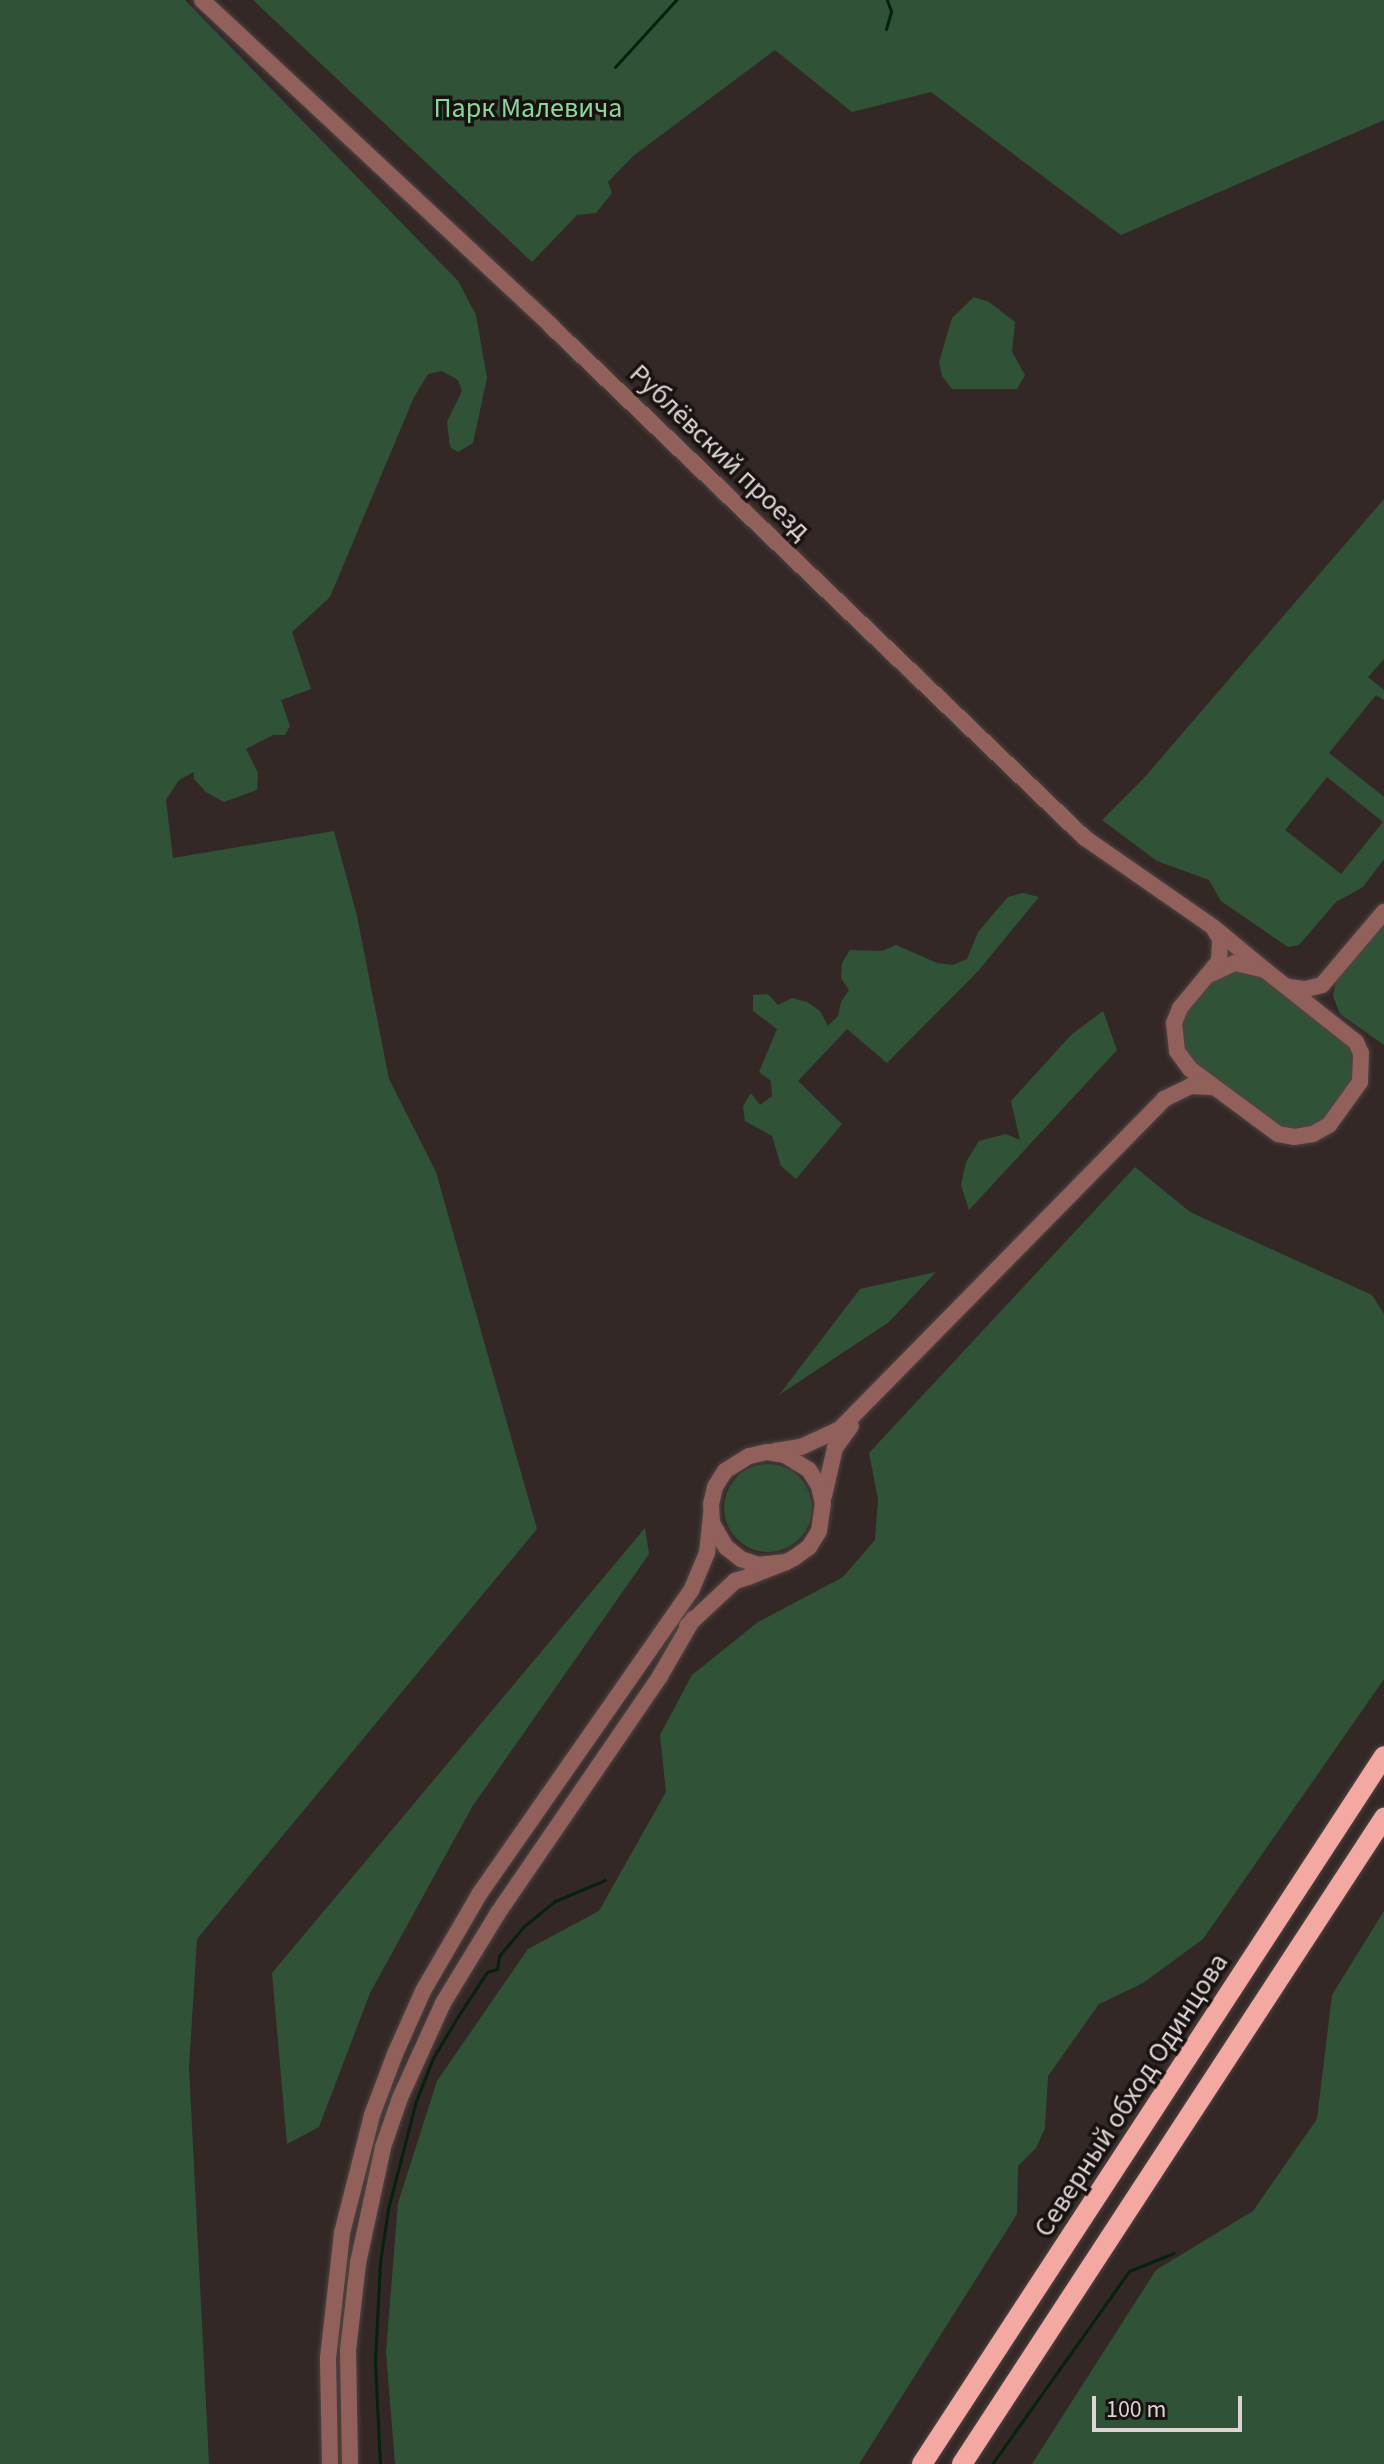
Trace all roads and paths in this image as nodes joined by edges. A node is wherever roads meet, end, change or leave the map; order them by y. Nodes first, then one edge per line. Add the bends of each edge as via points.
1 (202, 0) edge
2 (1384, 912) edge
3 (1213, 927) junction
4 (1265, 970) junction
5 (1211, 974) junction
6 (1333, 974) junction
7 (1289, 987) junction
8 (1333, 1022) junction
9 (1177, 1051) junction
10 (1211, 1087) junction
11 (1164, 1099) junction
12 (870, 1402) junction
13 (758, 1453) junction
14 (823, 1513) junction
15 (711, 1514) junction
16 (786, 1562) junction
17 (693, 1619) junction
18 (602, 1721) junction
19 (1384, 1756) edge
20 (1384, 1818) edge
21 (329, 2464) edge
22 (350, 2464) edge
23 (922, 2464) edge
24 (962, 2464) edge

1 - 3 street, Рублёвский проезд via 1085,838
2 - 6 street
3 - 4 street, Рублёвский проезд
3 - 5 street via 1222,950
4 - 5 street via 1235,963
4 - 7 street
5 - 9 street via 1180,1008 1174,1023
6 - 7 street via 1314,988
6 - 8 street via 1327,998
7 - 8 street
8 - 10 street via 1361,1053 1360,1082 1329,1125 1313,1134 1278,1134
9 - 10 street
9 - 11 street via 1178,1070
10 - 11 street via 1191,1086
11 - 12 street
12 - 13 street via 824,1439
12 - 14 street via 835,1448 824,1483
13 - 14 street via 785,1455 802,1464 819,1486
13 - 15 street via 725,1471 715,1487
14 - 16 street via 809,1547
15 - 16 street via 720,1540 741,1559 758,1565
15 - 18 street via 707,1553 691,1591
16 - 17 street via 735,1581
17 - 18 street
17 - 22 street via 459,1977 411,2071 383,2147 358,2263 348,2350
18 - 21 street via 480,1893 423,1991 372,2115 342,2233 328,2358
19 - 23 highway, Северный обход Одинцова
20 - 24 highway

